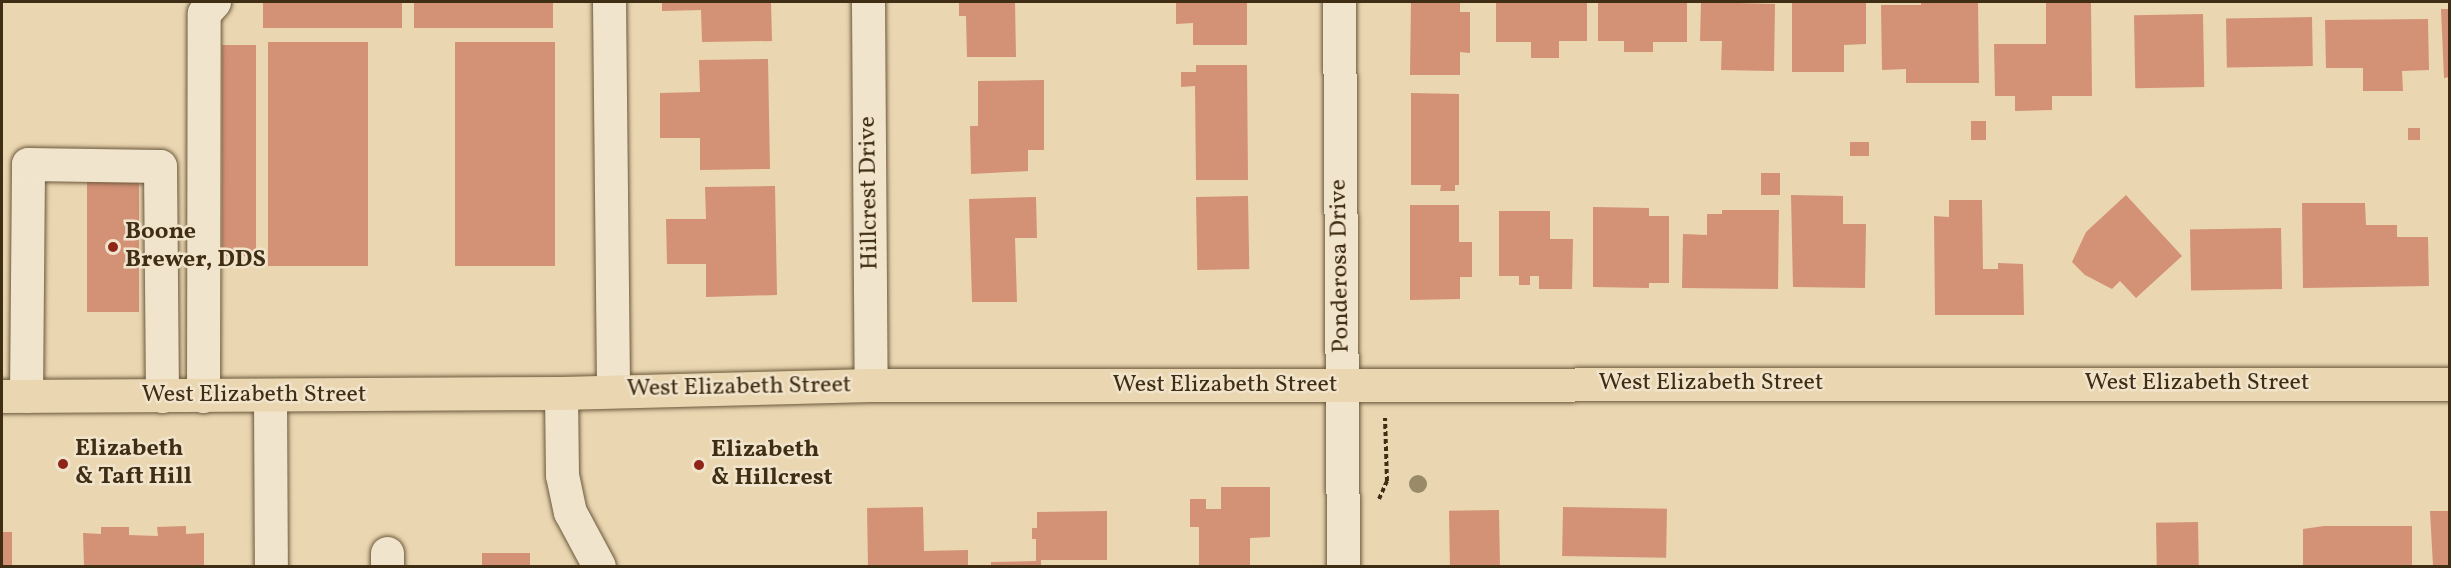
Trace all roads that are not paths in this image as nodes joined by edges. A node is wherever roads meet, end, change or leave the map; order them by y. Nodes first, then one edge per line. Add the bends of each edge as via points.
1 (214, 2) edge
2 (609, 2) edge
3 (867, 2) edge
4 (1339, 2) edge
5 (2450, 384) edge
6 (871, 385) junction
7 (1342, 386) junction
8 (613, 391) junction
9 (561, 393) junction
10 (14, 396) edge
11 (162, 396) junction
12 (203, 396) junction
13 (270, 396) junction
14 (271, 567) edge
15 (599, 567) edge
16 (1343, 567) edge

1 - 12 street via 204,13
2 - 8 street
3 - 6 street, Hillcrest Drive
4 - 7 street, Ponderosa Drive
5 - 7 main road, West Elizabeth Street
6 - 7 main road, West Elizabeth Street
6 - 8 main road, West Elizabeth Street
7 - 16 street, Ponderosa Drive
8 - 9 main road, West Elizabeth Street
9 - 13 main road, West Elizabeth Street
9 - 15 street via 561,475 568,503
10 - 11 main road, West Elizabeth Street
10 - 11 street via 28,164 160,166
11 - 12 main road, West Elizabeth Street
12 - 13 main road, West Elizabeth Street
13 - 14 street

